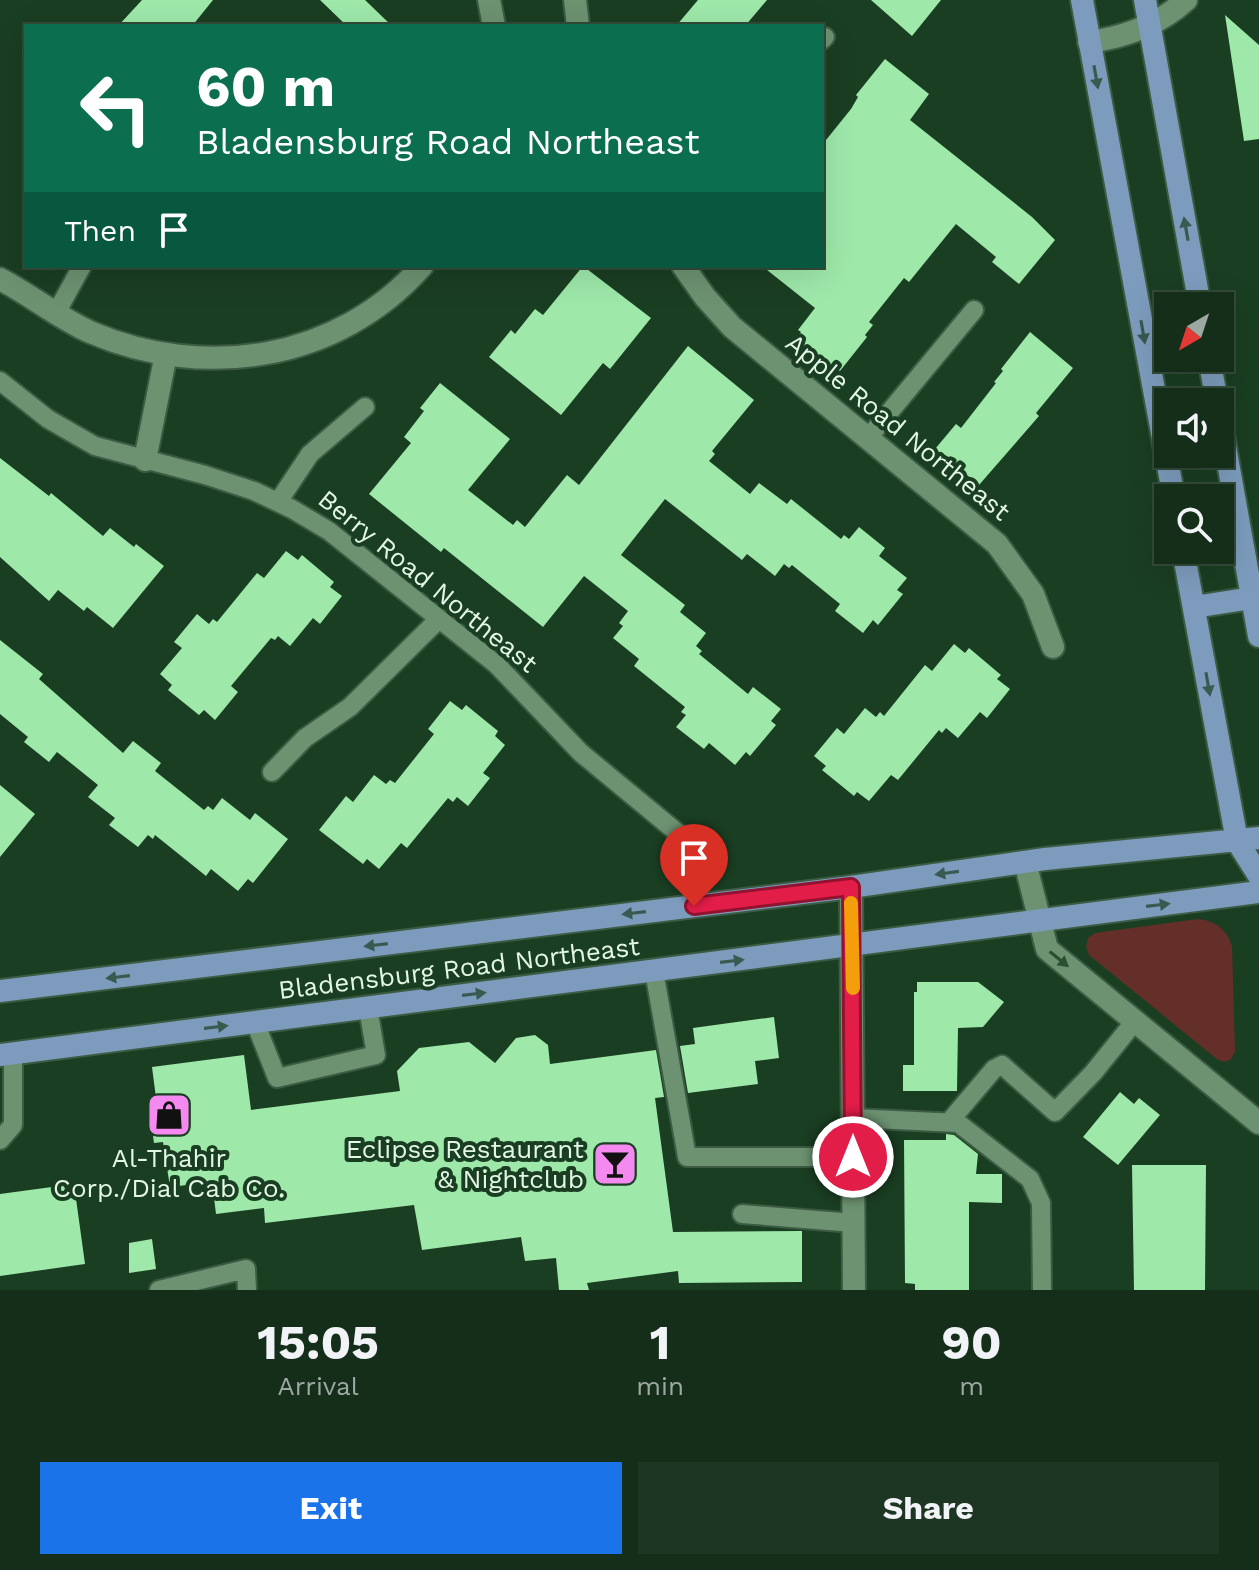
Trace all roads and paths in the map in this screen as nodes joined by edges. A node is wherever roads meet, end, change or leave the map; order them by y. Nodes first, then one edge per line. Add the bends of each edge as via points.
1 (489, 0) edge
2 (575, 0) edge
3 (1082, 0) edge
4 (1145, 0) edge
5 (1186, 0) edge
6 (494, 24) edge
7 (578, 24) edge
8 (1150, 26) junction
9 (1089, 42) junction
10 (81, 268) edge
11 (420, 268) edge
12 (684, 268) edge
13 (0, 279) edge
14 (1198, 292) edge
15 (974, 310) dead end
16 (55, 315) junction
17 (166, 354) junction
18 (0, 381) edge
19 (365, 407) dead end
20 (868, 438) junction
21 (145, 460) junction
22 (1230, 468) edge
23 (1171, 484) edge
24 (278, 502) junction
25 (1186, 564) edge
26 (1256, 597) edge
27 (1194, 607) junction
28 (439, 619) junction
29 (1259, 636) edge
30 (1053, 647) dead end
31 (272, 772) dead end
32 (679, 834) dead end
33 (1248, 839) edge
34 (1025, 862) junction
35 (1259, 876) edge
36 (851, 887) junction
37 (1259, 892) edge
38 (1039, 921) junction
39 (852, 946) junction
40 (654, 971) junction
41 (0, 991) edge
42 (368, 1008) junction
43 (1135, 1021) junction
44 (255, 1022) junction
45 (6, 1054) edge
46 (853, 1118) junction
47 (949, 1122) junction
48 (1259, 1123) edge
49 (0, 1140) edge
50 (853, 1157) junction
51 (742, 1214) dead end
52 (854, 1223) junction
53 (159, 1290) edge
54 (247, 1290) edge
55 (854, 1290) edge
56 (1042, 1290) edge

1 - 6 street
2 - 7 street
3 - 9 main road
4 - 8 main road
5 - 8 street
8 - 9 street
14 -> 8 main road
9 -> 23 main road
10 - 16 lane
11 - 17 street via 371,311 311,343 274,354
12 - 20 street, Apple Road Northeast via 732,327
13 - 16 street
15 - 20 lane
16 - 17 street via 121,343
17 - 21 street
18 - 21 lane, Berry Road Northeast via 71,434
19 - 24 lane via 310,454
20 - 30 street, Apple Road Northeast via 997,544 1033,594
21 - 24 lane, Berry Road Northeast
22 - 26 main road
24 - 28 lane, Berry Road Northeast via 329,531
25 - 27 main road
26 - 27 main road
26 - 29 main road
27 -> 33 main road
28 - 31 lane via 350,707 305,738
28 - 32 lane, Berry Road Northeast via 497,665 594,765
33 - 34 main road, Bladensburg Road Northeast
33 - 35 main road
34 -> 36 main road, Bladensburg Road Northeast
34 - 38 street
36 - 39 street
36 -> 41 main road, Bladensburg Road Northeast
38 -> 37 main road, Bladensburg Road Northeast
38 - 39 main road, Bladensburg Road Northeast
38 -> 43 street via 1047,949
40 -> 39 main road, Bladensburg Road Northeast
39 - 46 street
42 -> 40 main road, Bladensburg Road Northeast
40 - 50 lane via 687,1157
42 - 44 main road, Bladensburg Road Northeast
42 - 44 lane via 376,1055 277,1078
43 - 47 lane via 1055,1112 1002,1065
43 - 48 street
45 -> 44 main road, Bladensburg Road Northeast
45 - 49 lane via 13,1125
46 - 47 lane
46 - 50 street
47 - 56 lane via 958,1123 1030,1179 1041,1203
50 - 52 street
51 - 52 lane
52 - 55 street
53 - 54 lane via 246,1269

